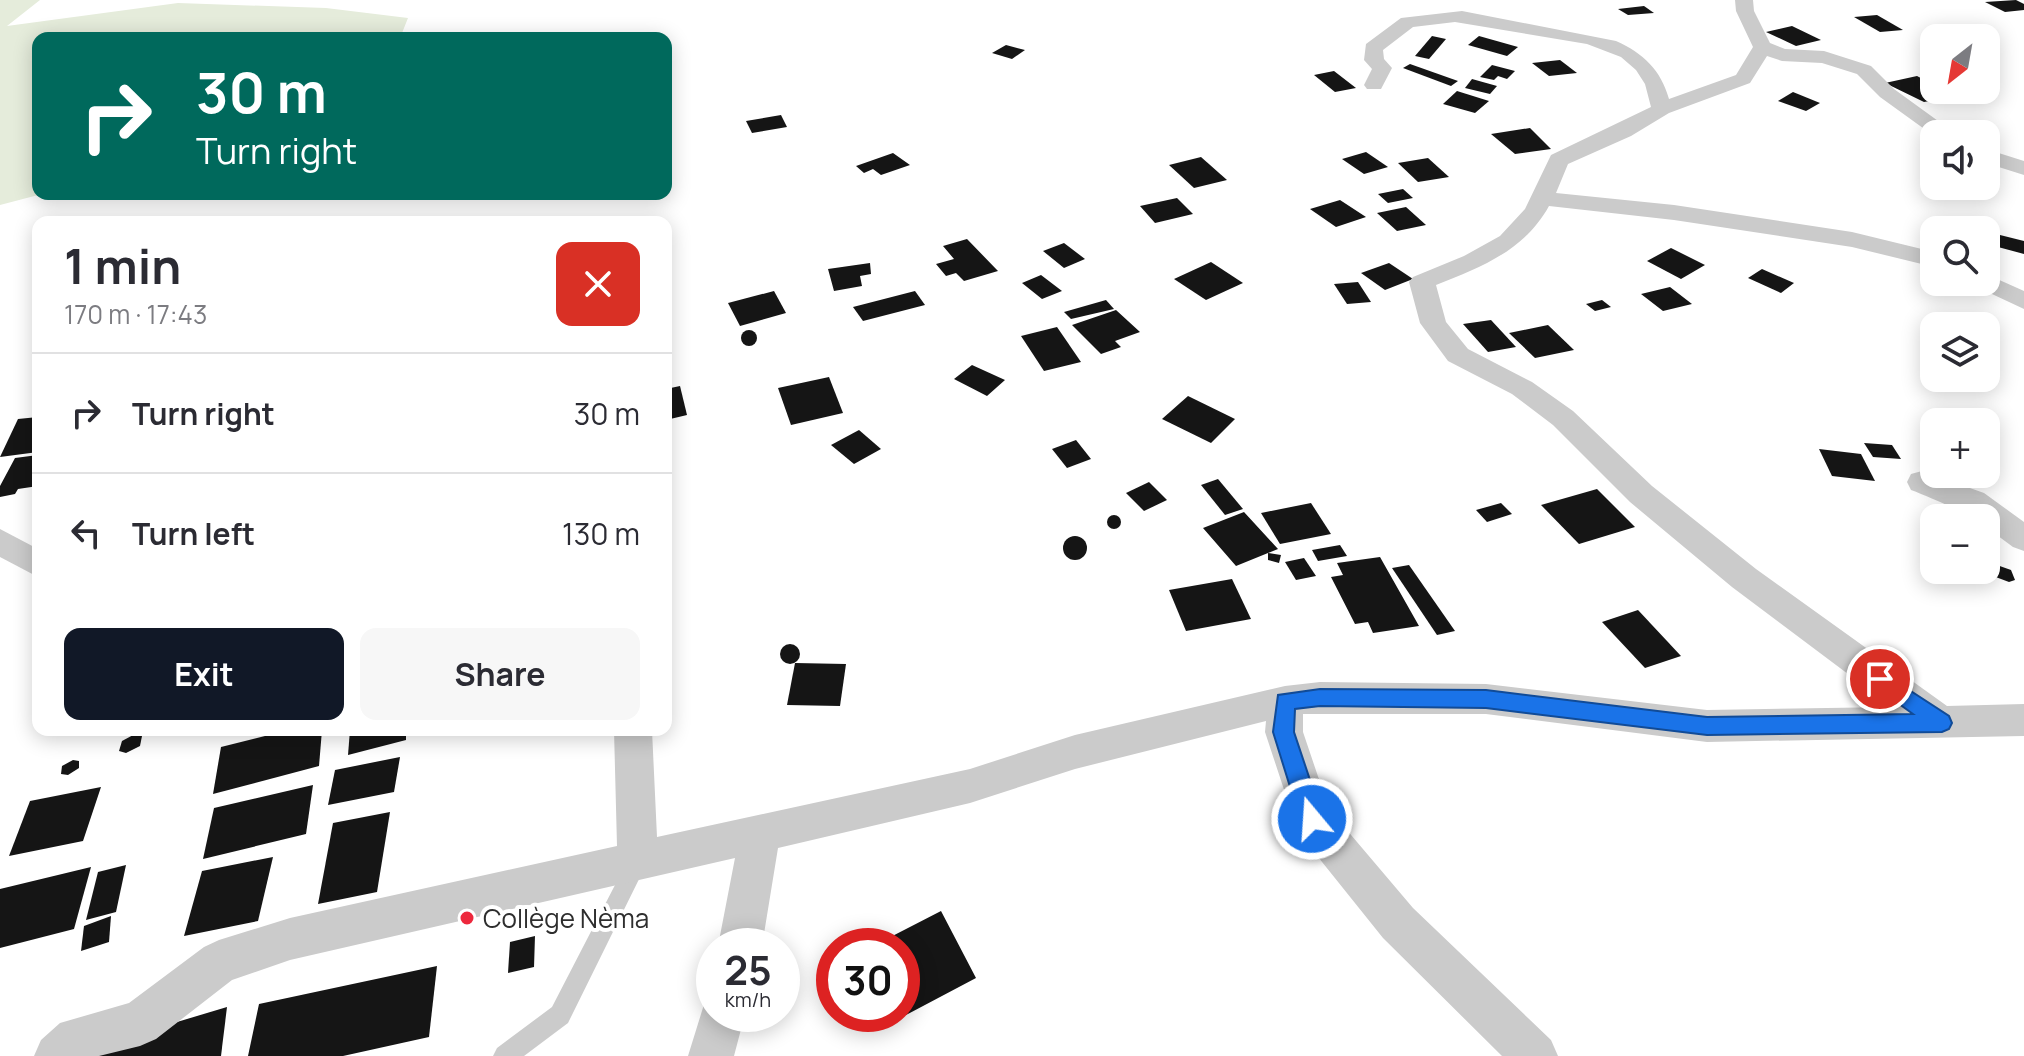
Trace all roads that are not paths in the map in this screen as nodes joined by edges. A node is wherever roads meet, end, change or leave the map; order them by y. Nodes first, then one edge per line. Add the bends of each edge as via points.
1 (1744, 0) edge
2 (1762, 47) junction
3 (1374, 85) dead end
4 (1662, 109) junction
5 (1925, 120) edge
6 (2000, 160) edge
7 (2024, 168) edge
8 (1545, 199) junction
9 (1920, 254) edge
10 (2000, 289) edge
11 (2024, 301) edge
12 (1938, 488) edge
13 (2024, 539) edge
14 (0, 541) edge
15 (32, 561) edge
16 (1285, 701) junction
17 (2024, 720) edge
18 (1942, 723) junction
19 (633, 736) edge
20 (760, 833) junction
21 (638, 861) junction
22 (743, 928) edge
23 (717, 1032) edge
24 (57, 1056) edge
25 (505, 1056) edge
26 (711, 1056) edge
27 (1535, 1056) edge

1 - 2 street
2 - 4 street via 1743,79
2 - 5 street via 1864,70
3 - 4 street via 1382,68 1374,60 1373,48 1407,22 1463,16 1607,42 1637,59 1659,89
4 - 8 street via 1559,160
6 - 7 street
8 - 9 street via 1624,204
8 - 18 street via 1518,236 1481,259 1422,282 1433,323 1458,355 1522,388 1563,418 1641,494 1744,578
10 - 11 street
12 - 13 street via 1973,501
14 - 15 street
16 - 18 street via 1486,699 1707,726
16 - 20 street via 1075,752 970,786
16 - 27 street via 1284,732 1312,819 1398,923
17 - 18 street
19 - 21 street
20 - 21 street
20 - 22 street
21 - 24 street via 290,939 219,962 140,1023 76,1039
21 - 25 lane via 560,1015
23 - 26 street

